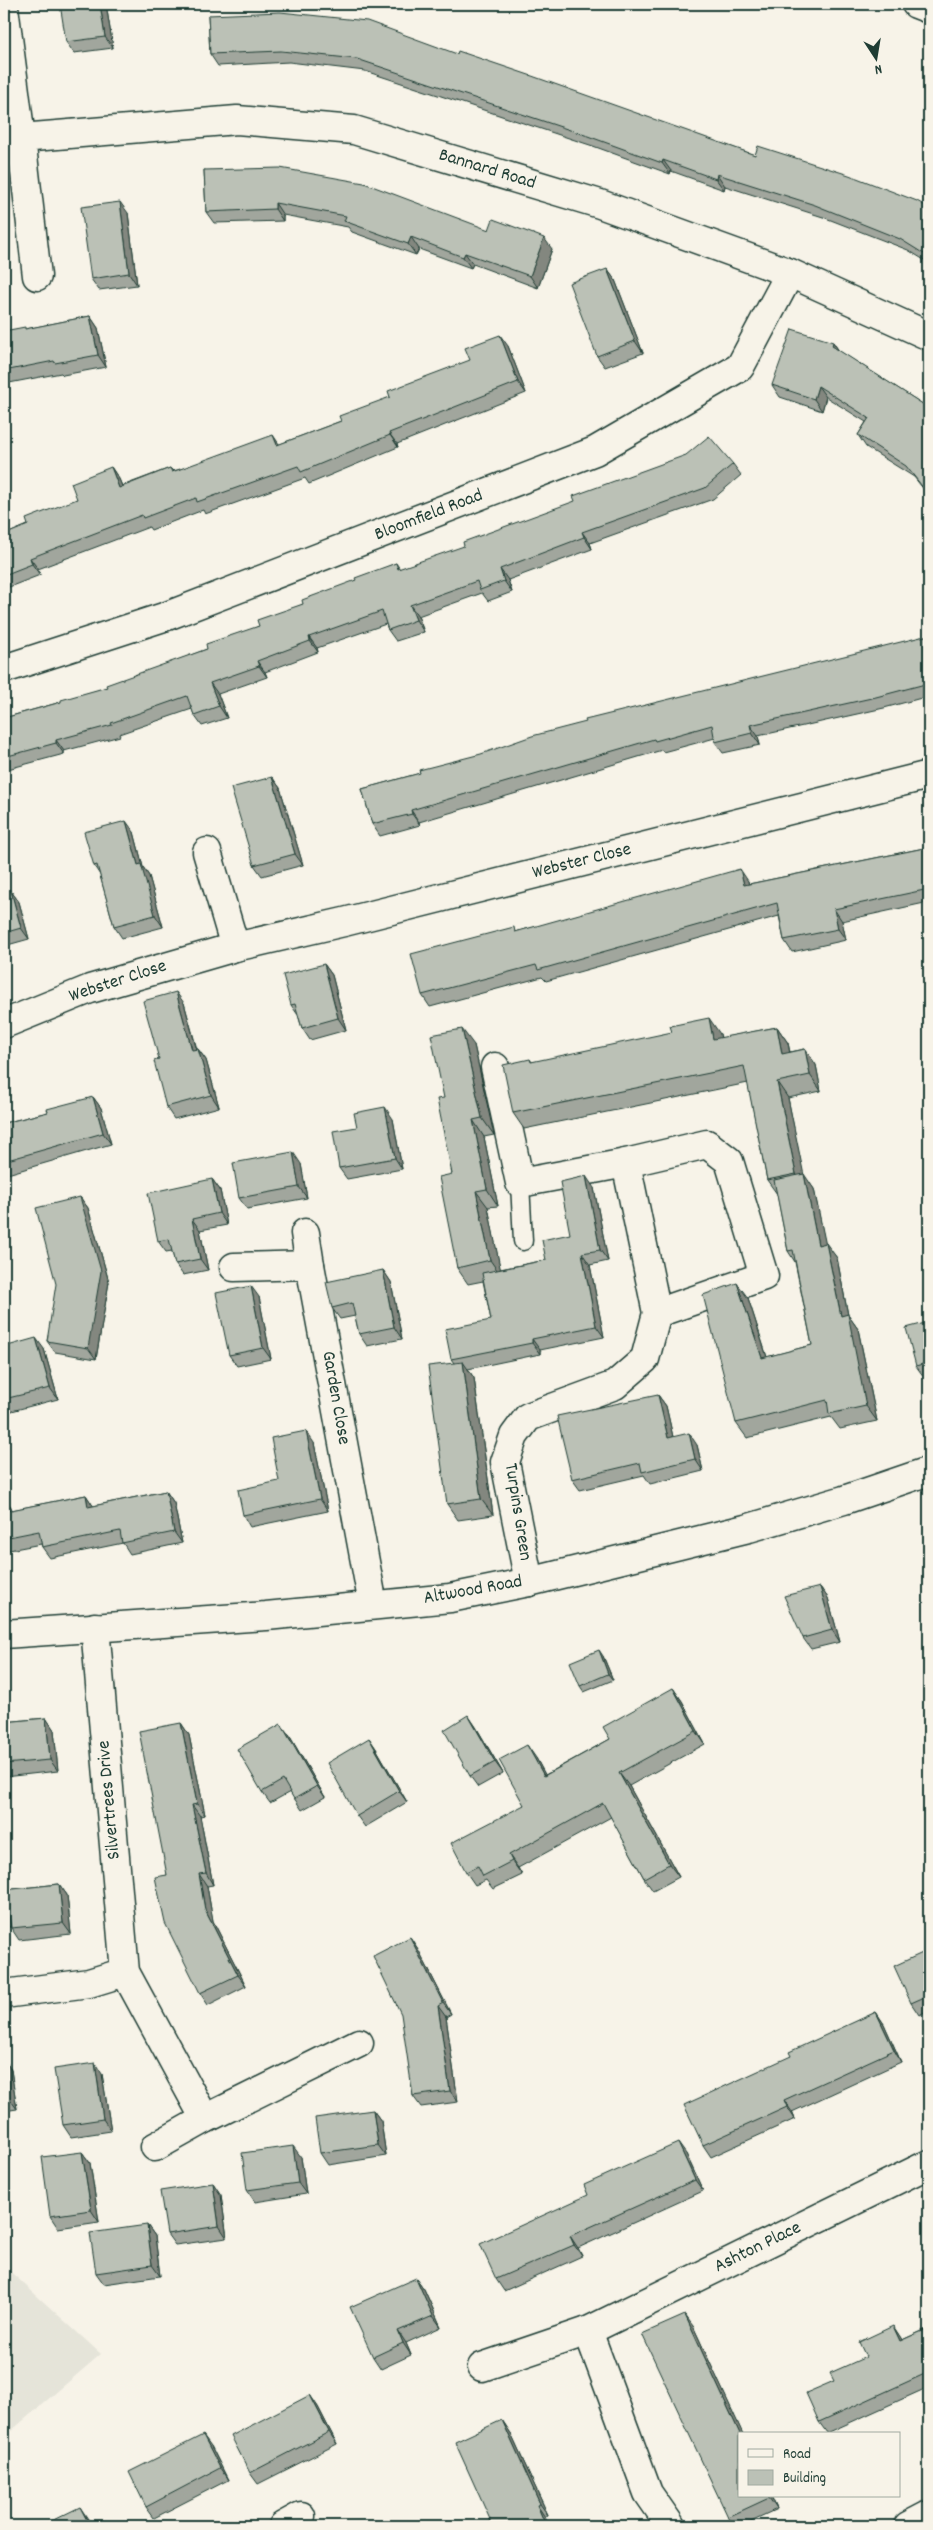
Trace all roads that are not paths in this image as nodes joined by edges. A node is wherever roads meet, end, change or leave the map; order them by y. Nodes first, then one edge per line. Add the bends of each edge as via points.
1 (916, 4) edge
2 (4, 7) edge
3 (929, 9) edge
4 (21, 138) junction
5 (790, 273) junction
6 (36, 276) dead end
7 (929, 336) edge
8 (4, 669) edge
9 (929, 776) edge
10 (207, 852) dead end
11 (235, 947) junction
12 (4, 1024) edge
13 (495, 1067) dead end
14 (626, 1163) junction
15 (520, 1183) junction
16 (305, 1233) dead end
17 (523, 1241) dead end
18 (310, 1265) junction
19 (234, 1267) dead end
20 (657, 1313) junction
21 (929, 1471) edge
22 (529, 1582) junction
23 (373, 1606) junction
24 (96, 1627) junction
25 (4, 1634) edge
26 (125, 1972) junction
27 (4, 1994) edge
28 (359, 2043) dead end
29 (205, 2119) junction
30 (155, 2148) dead end
31 (929, 2164) edge
32 (588, 2331) junction
33 (482, 2367) dead end
34 (929, 2515) edge
35 (671, 2526) edge
36 (908, 2526) edge

1 - 3 main road
2 - 4 main road
4 - 5 main road, Bannard Road via 237,120 354,130 600,204
4 - 6 main road
5 - 7 main road, Bannard Road
5 - 8 main road, Bloomfield Road via 740,367 595,451 167,616
9 - 11 main road, Webster Close
10 - 11 main road
11 - 12 main road, Webster Close via 90,989
13 - 15 main road
14 - 15 main road
14 - 20 main road, Turpins Green
14 - 20 main road via 707,1144 729,1161 764,1276
15 - 17 lane
16 - 18 main road, Garden Close
18 - 19 main road
18 - 23 main road, Garden Close
20 - 22 main road, Turpins Green via 645,1359 627,1375 614,1385 528,1417 514,1436 505,1462
21 - 22 main road, Altwood Road via 749,1528
22 - 23 main road, Altwood Road via 450,1598
23 - 24 main road, Altwood Road
24 - 25 main road, Altwood Road
24 - 26 main road, Silvertrees Drive
26 - 27 main road via 89,1982
26 - 29 main road, Silvertrees Drive
28 - 29 main road
29 - 30 main road
31 - 32 main road, Ashton Place
32 - 33 main road, Ashton Place
32 - 35 main road via 648,2493
34 - 36 main road

